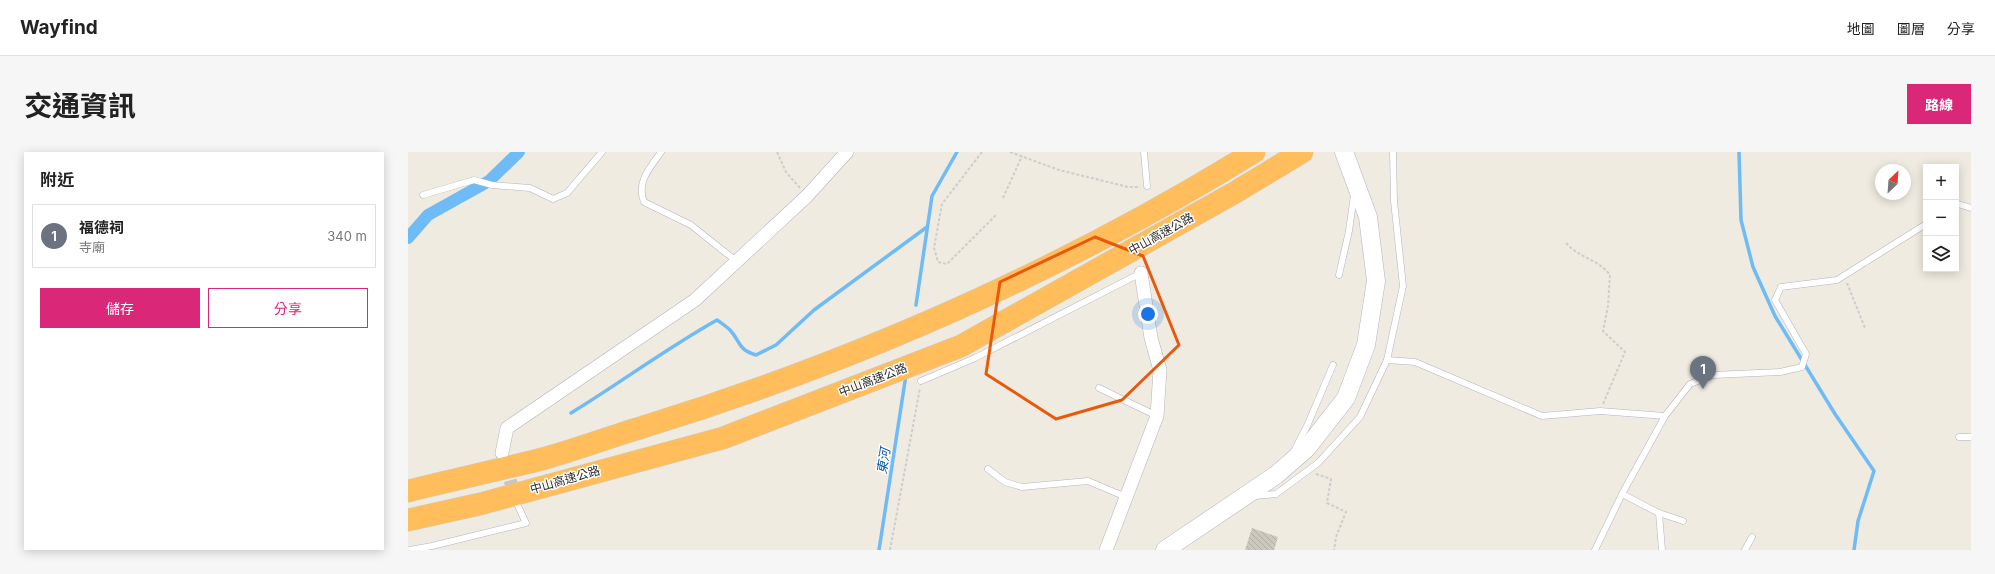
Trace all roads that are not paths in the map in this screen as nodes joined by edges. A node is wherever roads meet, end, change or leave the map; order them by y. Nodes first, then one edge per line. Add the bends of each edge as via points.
1 (602, 152) edge
2 (661, 152) edge
3 (847, 152) edge
4 (1144, 152) edge
5 (1254, 152) edge
6 (1302, 152) edge
7 (1344, 152) edge
8 (1393, 152) edge
9 (1356, 184) junction
10 (1147, 186) road end
11 (423, 195) dead end
12 (1959, 204) edge
13 (1971, 208) edge
14 (1923, 226) edge
15 (736, 261) junction
16 (1141, 273) joint
17 (1339, 275) dead end
18 (1387, 360) junction
19 (1333, 365) dead end
20 (912, 371) junction
21 (1100, 388) dead end
22 (1157, 416) junction
23 (1665, 416) junction
24 (1959, 437) dead end
25 (1971, 438) edge
26 (502, 453) tunnel mouth
27 (1284, 468) junction
28 (988, 469) dead end
29 (408, 491) edge
30 (1622, 494) junction
31 (1126, 497) junction
32 (1243, 498) junction
33 (518, 506) tunnel mouth
34 (1659, 513) junction
35 (408, 520) edge
36 (1683, 521) dead end
37 (1752, 537) dead end
38 (410, 550) edge
39 (1106, 550) edge
40 (1165, 550) edge
41 (1595, 550) edge
42 (1662, 550) edge
43 (1745, 550) edge

1 - 11 lane via 567,193 553,199 530,188 492,185 474,180
2 - 15 lane via 644,176 641,194 644,202 691,225
3 - 15 street via 807,196
4 - 10 lane
5 - 29 highway, 中山高速公路 via 1123,227 1017,282 913,329 804,373 705,408 544,458
6 - 20 highway, 中山高速公路 via 1234,193
7 - 9 street
8 - 18 lane via 1394,201 1403,286
9 - 17 lane
9 - 27 street via 1368,216 1376,281 1366,345 1346,398 1307,448
12 - 13 lane
14 - 23 lane via 1837,280 1781,287 1775,300 1806,354 1802,367 1780,372 1712,375 1690,384
15 - 26 street via 695,300 508,428
16 - 20 lane via 975,358
16 - 22 street via 1151,338 1160,370
18 - 23 lane via 1415,362 1542,416 1600,410
18 - 32 lane via 1360,417 1318,462 1276,494
19 - 27 lane via 1307,426
20 - 35 highway, 中山高速公路 via 723,438 480,504
21 - 22 lane
22 - 31 street
23 - 30 lane
24 - 25 lane
27 - 32 street
28 - 31 lane via 1005,482 1022,487 1088,480
30 - 34 lane
30 - 41 lane
31 - 39 street
32 - 40 street
33 - 38 lane via 526,523
34 - 36 lane
34 - 42 lane
37 - 43 lane

